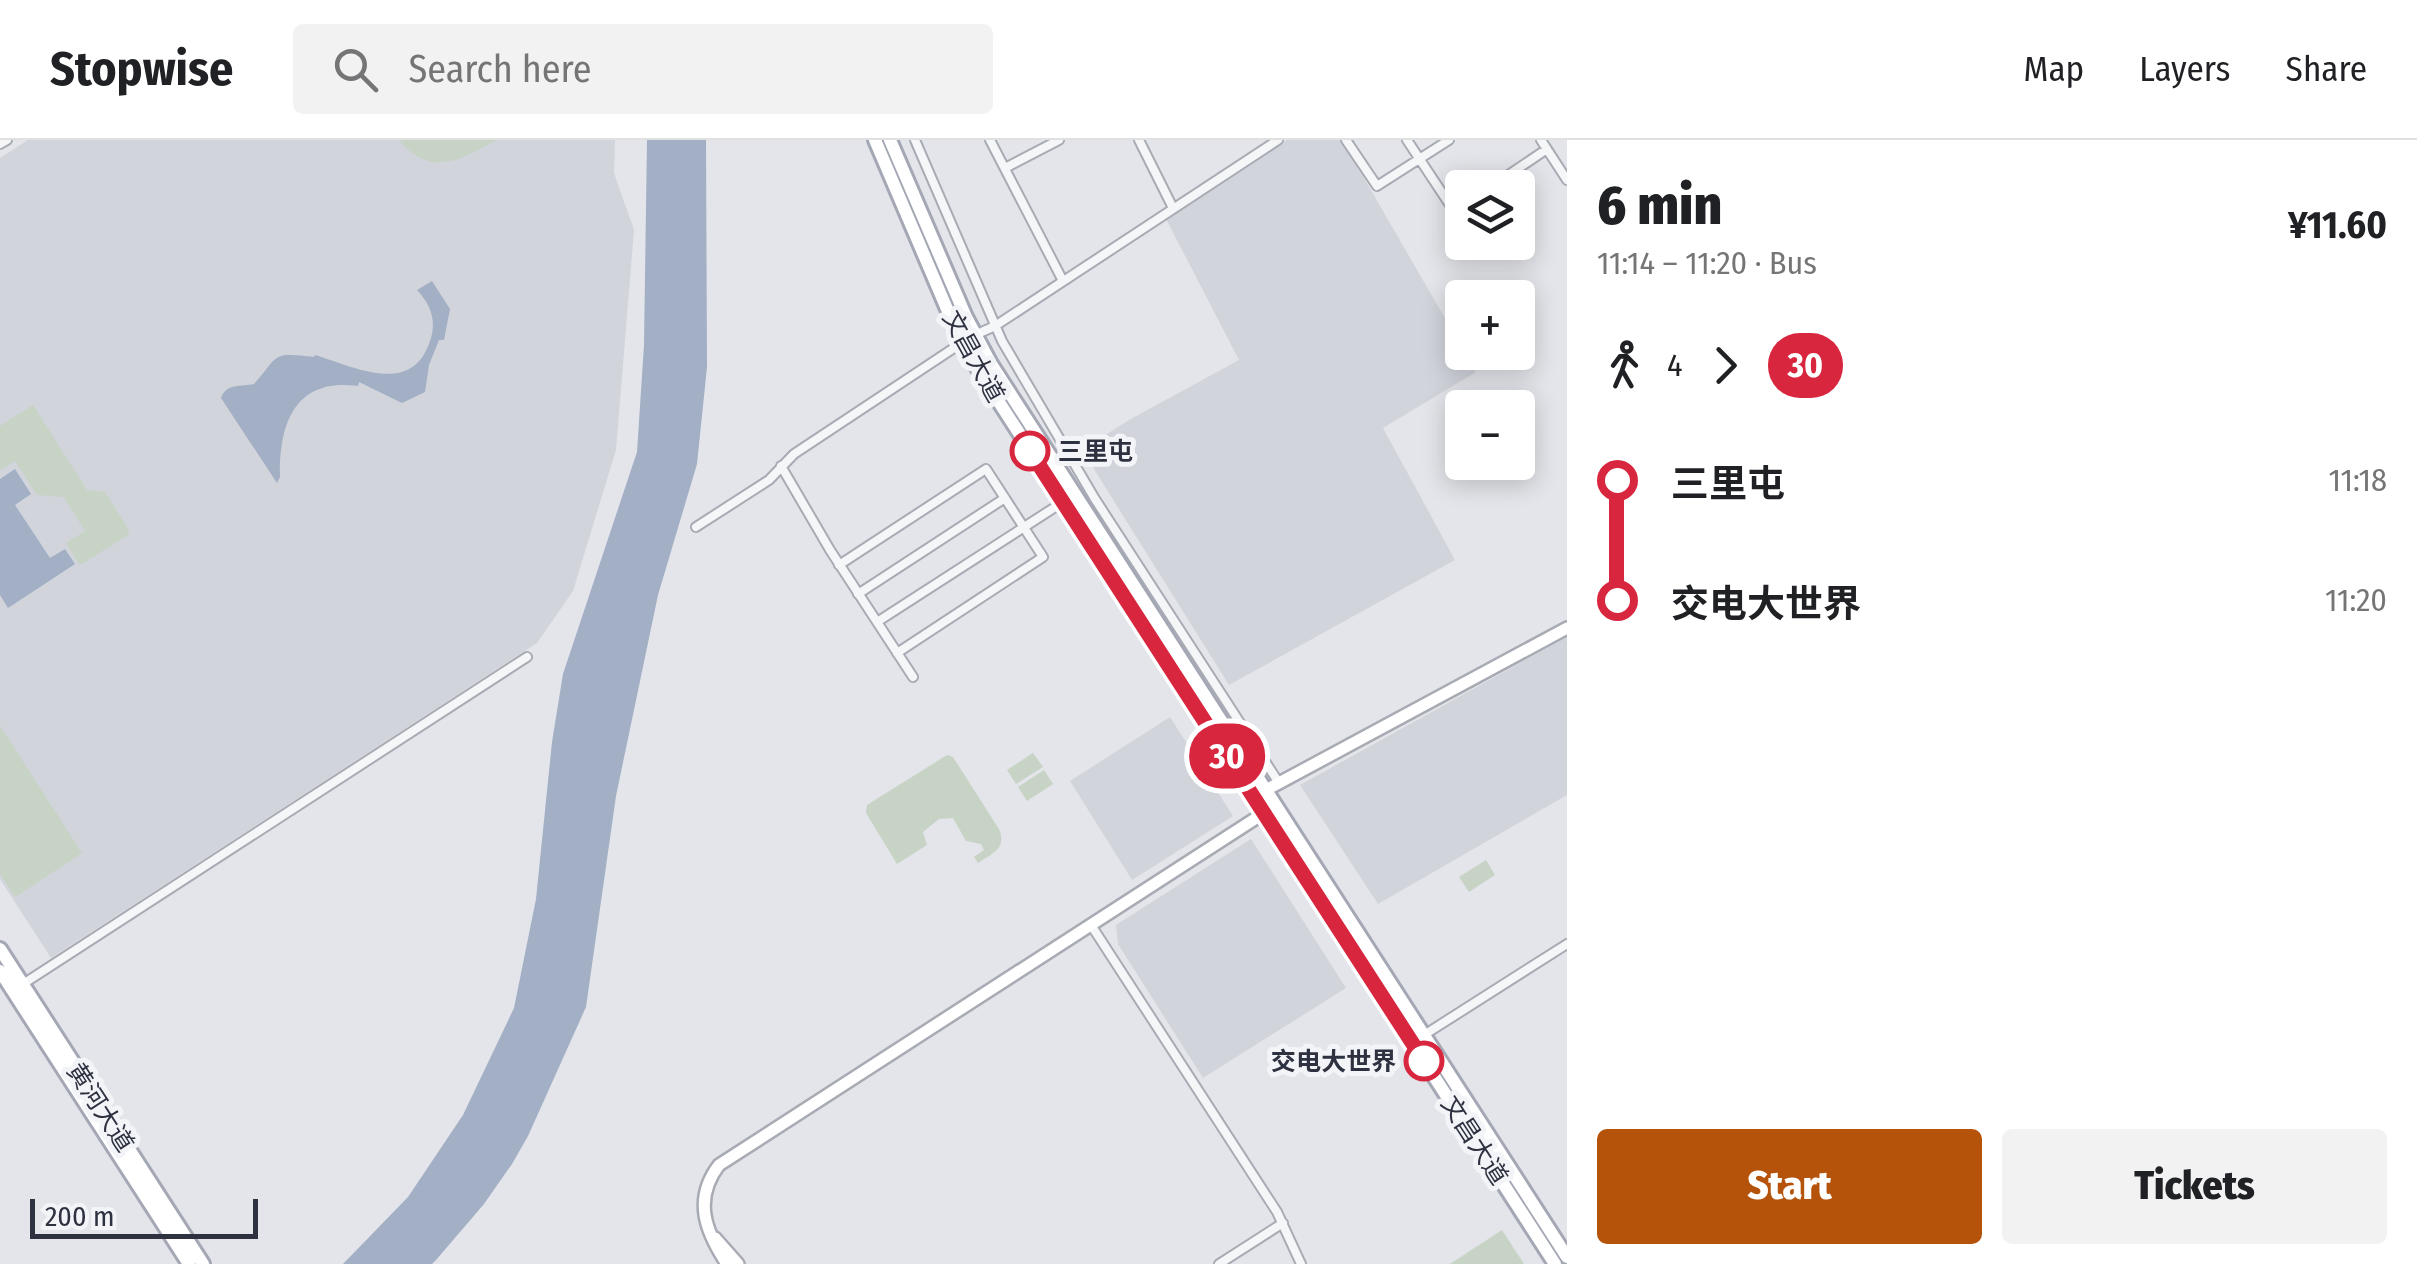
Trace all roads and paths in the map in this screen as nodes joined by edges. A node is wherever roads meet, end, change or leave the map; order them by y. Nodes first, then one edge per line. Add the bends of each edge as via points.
1 (6, 140) edge
2 (875, 140) edge
3 (890, 140) edge
4 (914, 140) edge
5 (990, 140) edge
6 (1059, 140) edge
7 (1139, 140) edge
8 (1278, 140) edge
9 (1346, 140) edge
10 (1407, 140) edge
11 (1449, 140) edge
12 (0, 144) edge
13 (1544, 144) edge
14 (1420, 159) junction
15 (1004, 168) junction
16 (1511, 170) edge
17 (1567, 180) edge
18 (1445, 197) edge
19 (1173, 208) junction
20 (1063, 281) junction
21 (995, 326) junction
22 (969, 339) junction
23 (782, 466) junction
24 (1005, 498) junction
25 (1063, 502) junction
26 (696, 526) dead end
27 (1024, 528) junction
28 (839, 565) junction
29 (858, 594) junction
30 (877, 622) junction
31 (1567, 628) edge
32 (896, 652) junction
33 (526, 657) dead end
34 (913, 677) dead end
35 (1272, 787) junction
36 (1264, 813) junction
37 (1091, 925) junction
38 (1567, 944) edge
39 (2, 961) edge
40 (22, 984) junction
41 (1424, 1034) junction
42 (1284, 1222) junction
43 (712, 1235) junction
44 (1567, 1257) edge
45 (188, 1264) edge
46 (203, 1264) edge
47 (727, 1264) edge
48 (738, 1264) edge
49 (1219, 1264) edge
50 (1301, 1264) edge
51 (1555, 1264) edge

1 - 12 street
2 - 22 main road, 文昌大道
3 - 22 main road, 文昌大道
4 - 21 street
5 - 15 street
6 - 15 street
7 - 19 street
8 - 19 street
9 - 14 street via 1377,186
10 - 14 street
11 - 14 street
13 - 16 street
13 - 17 street
14 - 18 street
15 - 20 street
19 - 20 street
20 - 21 street
21 - 22 street
21 - 35 street
22 - 23 street
22 - 25 main road, 文昌大道
22 - 35 main road, 文昌大道
23 - 26 street
23 - 28 street
24 - 27 street
24 - 28 street via 986,470
24 - 29 street
25 - 27 street
25 - 36 main road, 文昌大道
27 - 30 street
27 - 32 street via 1043,557
28 - 29 street
29 - 30 street
30 - 32 street
31 - 35 street
32 - 34 street
33 - 40 street
35 - 41 main road, 文昌大道
36 - 37 street
36 - 51 main road, 文昌大道
37 - 42 street
37 - 43 street via 719,1166 703,1198
38 - 41 street
39 - 40 main road, 黄河大道
39 - 45 main road, 黄河大道
40 - 46 main road, 黄河大道
41 - 44 main road, 文昌大道
42 - 49 street
42 - 50 street
43 - 47 street
43 - 48 street

